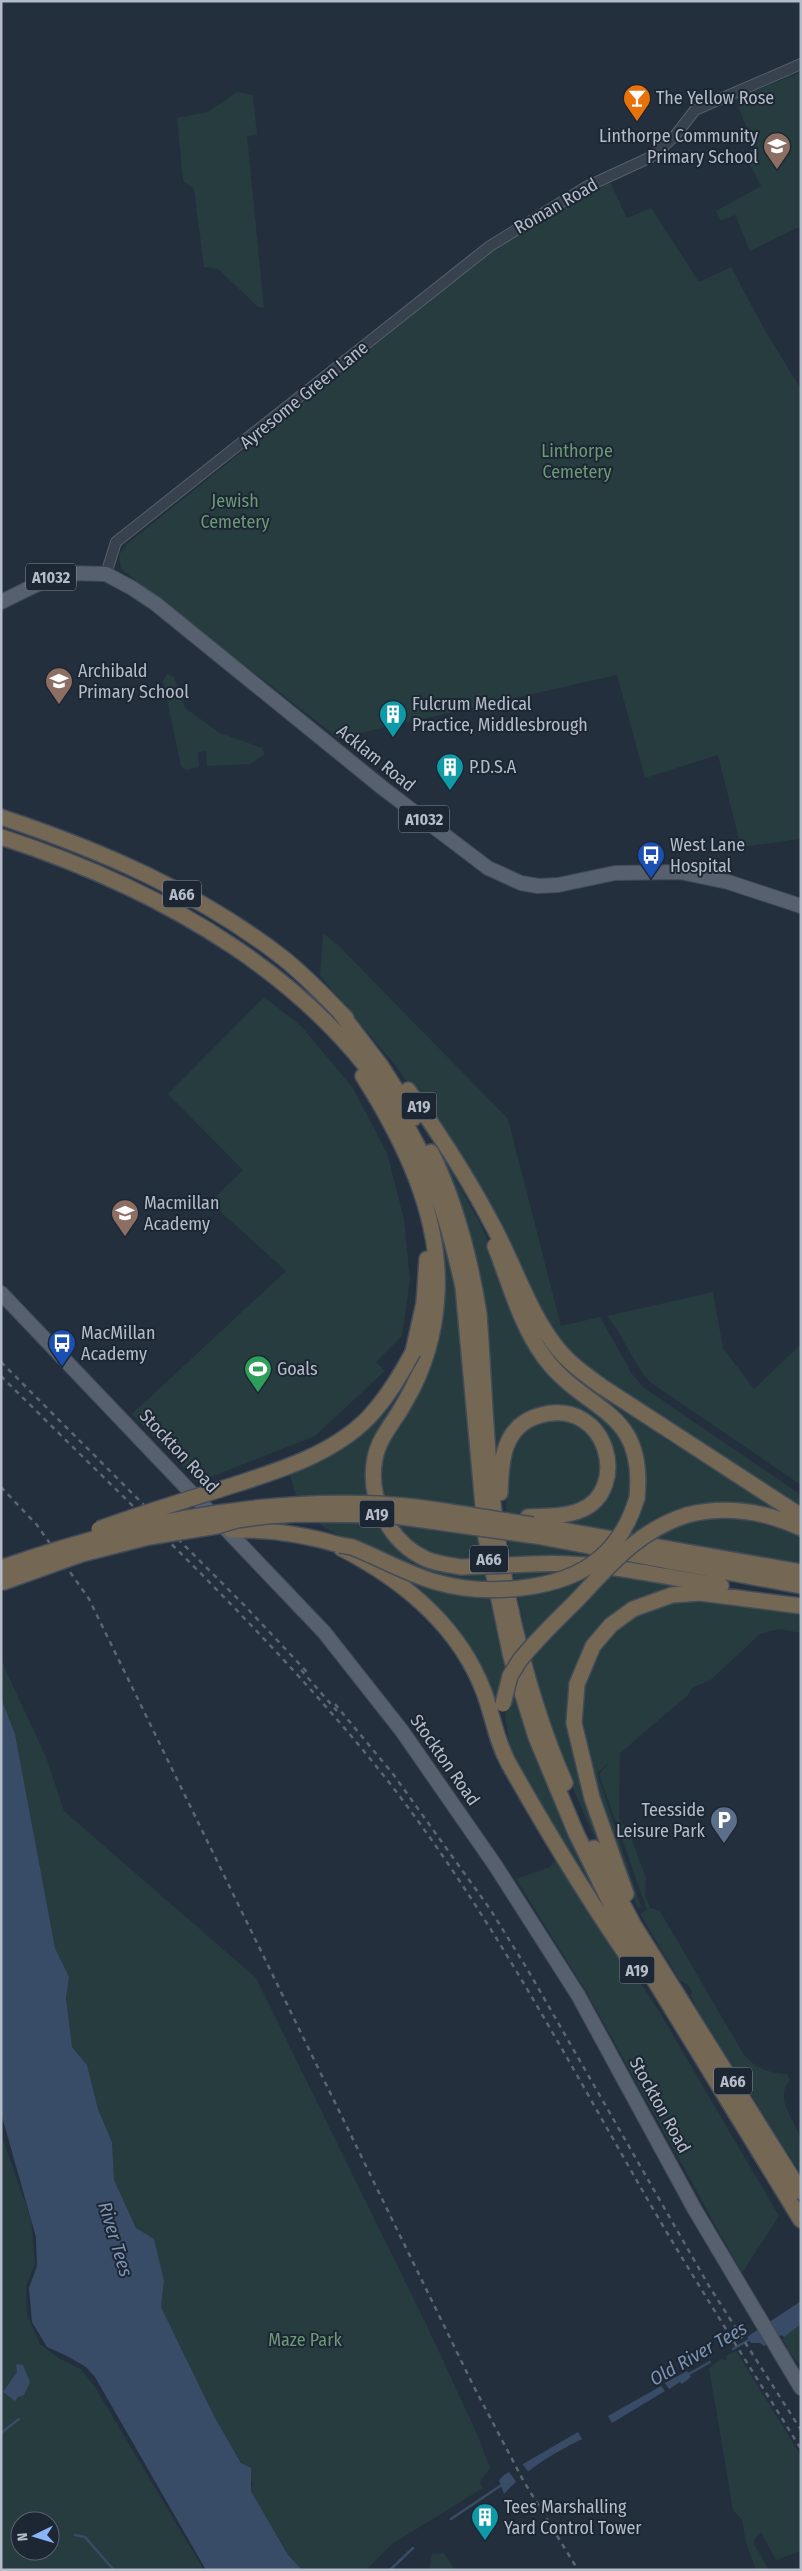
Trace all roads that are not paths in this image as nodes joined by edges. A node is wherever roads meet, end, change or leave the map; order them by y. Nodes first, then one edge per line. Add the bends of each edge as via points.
1 (801, 64) edge
2 (490, 246) joint
3 (106, 574) junction
4 (1, 602) edge
5 (1, 817) edge
6 (1, 837) edge
7 (801, 906) edge
8 (339, 1011) junction
9 (337, 1034) junction
10 (407, 1160) junction
11 (465, 1178) junction
12 (1, 1292) edge
13 (455, 1514) joint
14 (801, 1516) edge
15 (217, 1526) junction
16 (533, 1526) junction
17 (801, 1528) edge
18 (498, 1541) junction
19 (340, 1545) junction
20 (52, 1550) junction
21 (1, 1568) edge
22 (801, 1572) edge
23 (1, 1583) edge
24 (801, 1586) edge
25 (801, 1601) edge
26 (801, 1606) edge
27 (496, 1706) junction
28 (662, 1972) junction
29 (696, 2046) junction
30 (801, 2192) edge
31 (801, 2220) edge
32 (801, 2388) edge

1 - 2 street, Roman Road via 695,110 674,137 652,157 586,187
2 - 3 street, Ayresome Green Lane via 116,542
3 - 4 main road, A1032 via 78,572 54,576
3 - 7 main road, Acklam Road / A1032 via 156,604 384,789 488,868 506,877 521,883 548,886 615,873 680,872 728,882
5 - 8 highway, A66 via 98,853 201,904 282,957
6 - 9 highway, A66 via 111,879 202,927 272,974
8 - 11 highway, A19 via 367,1038 403,1082
8 - 18 highway, A66 via 410,1111 441,1173 462,1234 479,1314
9 - 10 highway, A66 via 371,1090
9 - 29 highway, A66 via 378,1082 410,1132 430,1174 455,1250 467,1316 476,1452 486,1538 511,1657 536,1737 606,1898
10 - 20 highway, A66, bridge via 419,1201 427,1252 424,1303 413,1352 385,1399 367,1419 319,1452 264,1476 85,1534
10 - 25 highway, A66, bridge via 419,1185 432,1230 437,1296 434,1324 418,1377 375,1457 374,1492 387,1524 410,1549 442,1564 462,1567 555,1562 634,1571
11 - 14 highway, A19 via 490,1220 536,1314 554,1344 574,1366
11 - 19 highway, A19, bridge via 496,1248 528,1334 562,1378 611,1414 629,1438 638,1465 637,1498 624,1532 600,1559 564,1577 523,1589 481,1589 437,1583 352,1547
12 - 32 main road, Stockton Road via 324,1632 402,1730 495,1865 578,1995 695,2210
13 - 16 highway, A66, bridge
13 - 20 highway, A19, bridge via 381,1504 313,1502 261,1506 182,1518
15 - 16 highway, A19, bridge via 237,1520 299,1514 387,1515
15 - 19 highway, A19 via 231,1530 262,1529 304,1534
15 - 23 highway, A19, bridge via 149,1537 82,1554
16 - 18 highway, A66 via 584,1510 602,1489 607,1476 606,1449 600,1436 578,1416 566,1412 538,1416 526,1421 510,1436 501,1471
16 - 22 highway, A19
16 - 24 highway, A19
17 - 27 highway, A19, bridge via 774,1517 716,1510 687,1515 654,1529 616,1559 520,1660
18 - 28 highway, A66 via 519,1638 561,1773 613,1889
19 - 27 highway, A19 via 412,1594 446,1626
20 - 21 highway, A19, bridge
26 - 28 highway, A66 via 700,1593 659,1598 633,1608 611,1625 593,1646 581,1670 573,1717 586,1779 621,1883
27 - 29 highway, A19 via 506,1747 524,1790 603,1922 671,2019
28 - 30 highway, A66
29 - 31 highway, A66

